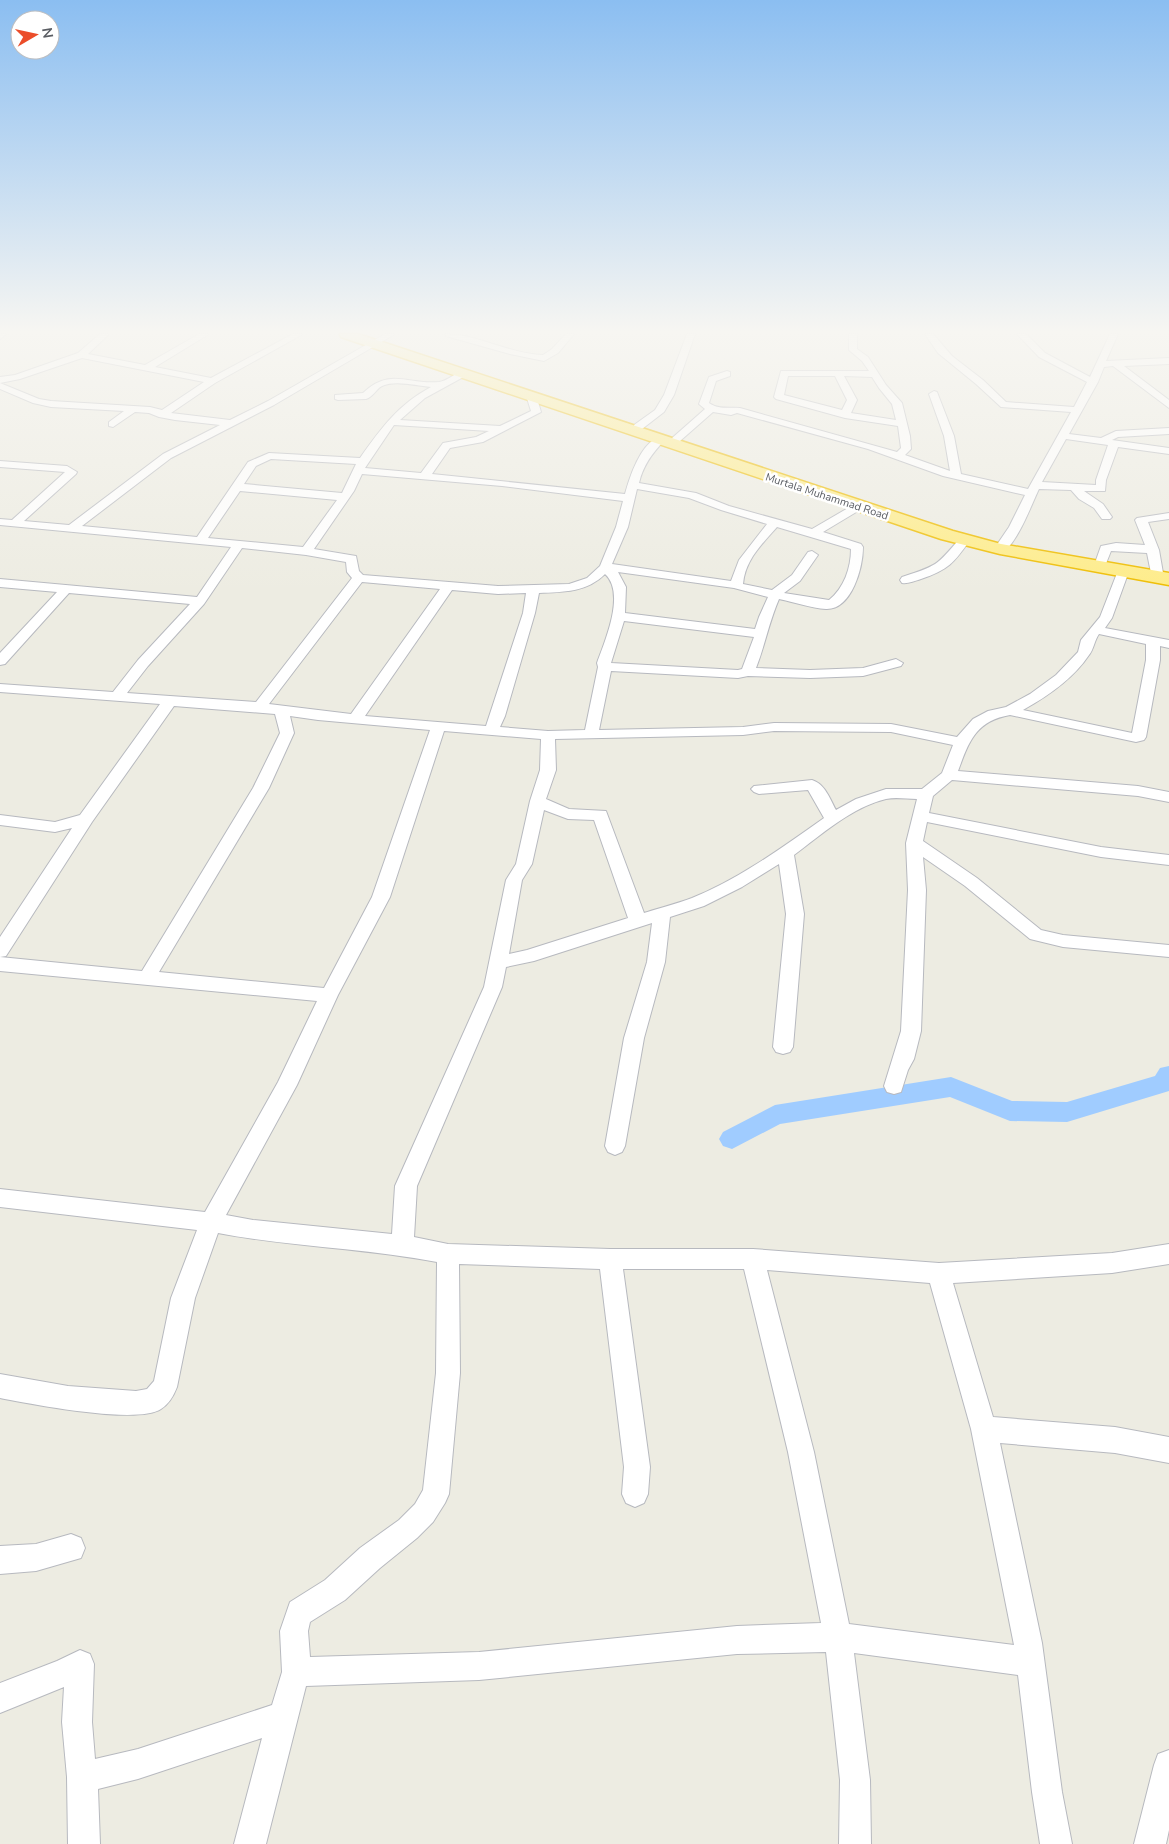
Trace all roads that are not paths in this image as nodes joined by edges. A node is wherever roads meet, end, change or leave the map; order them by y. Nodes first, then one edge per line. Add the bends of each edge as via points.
1 (118, 420) edge
2 (212, 420) edge
3 (235, 420) edge
4 (393, 420) edge
5 (519, 420) edge
6 (603, 420) edge
7 (617, 420) edge
8 (647, 420) edge
9 (699, 420) edge
10 (775, 420) edge
11 (877, 420) edge
12 (901, 420) edge
13 (943, 420) edge
14 (1072, 420) edge
15 (391, 422) junction
16 (229, 423) junction
17 (113, 424) dead end
18 (902, 424) junction
19 (638, 427) junction
20 (500, 429) junction
21 (1169, 431) edge
22 (1063, 436) junction
23 (660, 440) junction
24 (676, 440) junction
25 (1098, 442) junction
26 (1114, 444) junction
27 (1169, 451) edge
28 (715, 456) junction
29 (899, 456) junction
30 (0, 464) edge
31 (361, 466) junction
32 (956, 476) junction
33 (424, 477) junction
34 (791, 481) junction
35 (634, 485) junction
36 (237, 488) junction
37 (1075, 488) junction
38 (1033, 489) junction
39 (344, 497) junction
40 (630, 498) junction
41 (860, 506) junction
42 (1169, 516) edge
43 (1106, 517) dead end
44 (0, 522) edge
45 (15, 523) junction
46 (774, 523) junction
47 (72, 528) junction
48 (814, 533) junction
49 (964, 540) junction
50 (200, 542) junction
51 (239, 544) junction
52 (1003, 546) junction
53 (306, 550) junction
54 (1153, 550) junction
55 (812, 555) dead end
56 (604, 567) junction
57 (1115, 567) junction
58 (1165, 576) edge
59 (359, 578) junction
60 (906, 580) dead end
61 (0, 583) edge
62 (737, 585) junction
63 (449, 586) junction
64 (66, 589) junction
65 (533, 590) junction
66 (776, 593) junction
67 (200, 601) junction
68 (618, 616) junction
69 (1096, 630) junction
70 (761, 634) junction
71 (1152, 640) junction
72 (1169, 644) edge
73 (0, 661) edge
74 (896, 663) dead end
75 (605, 668) junction
76 (748, 672) junction
77 (0, 688) edge
78 (117, 697) junction
79 (170, 701) junction
80 (260, 707) junction
81 (282, 711) junction
82 (1010, 711) junction
83 (318, 716) junction
84 (355, 719) junction
85 (438, 727) junction
86 (490, 731) junction
87 (287, 733) junction
88 (591, 734) junction
89 (548, 736) junction
90 (961, 742) junction
91 (949, 775) junction
92 (759, 789) dead end
93 (926, 794) junction
94 (1169, 797) edge
95 (538, 801) junction
96 (921, 816) junction
97 (86, 819) junction
98 (833, 819) junction
99 (0, 820) edge
100 (55, 827) junction
101 (73, 839) junction
102 (914, 843) junction
103 (785, 852) junction
104 (1169, 860) edge
105 (662, 915) junction
106 (638, 922) junction
107 (0, 951) edge
108 (1169, 951) edge
109 (499, 962) junction
110 (0, 964) edge
111 (146, 979) junction
112 (329, 995) junction
113 (783, 1047) dead end
114 (894, 1086) dead end
115 (615, 1146) dead end
116 (0, 1198) edge
117 (211, 1222) junction
118 (402, 1245) junction
119 (448, 1254) junction
120 (1169, 1254) edge
121 (610, 1259) junction
122 (753, 1259) junction
123 (939, 1274) junction
124 (0, 1386) edge
125 (984, 1430) junction
126 (1169, 1450) edge
127 (635, 1494) dead end
128 (71, 1548) dead end
129 (0, 1560) edge
130 (839, 1637) junction
131 (1031, 1662) junction
132 (296, 1672) junction
133 (0, 1698) edge
134 (283, 1716) junction
135 (1169, 1764) edge
136 (82, 1777) junction
137 (84, 1844) edge
138 (250, 1844) edge
139 (855, 1844) edge
140 (1056, 1844) edge
141 (1150, 1844) edge

1 - 17 street
2 - 16 street
3 - 16 street
4 - 15 street
5 - 20 street
6 - 23 highway, Murtala Muhammad Road
7 - 19 highway, Murtala Muhammad Road
8 - 19 street
9 - 24 street
10 - 29 street
11 - 18 street
12 - 18 street
13 - 32 street
14 - 22 street
15 - 20 street
15 - 31 street
16 - 47 street via 151,466
18 - 29 street via 906,449
19 - 24 highway, Murtala Muhammad Road
20 - 33 street via 479,440 447,446
21 - 25 street via 1116,434
22 - 25 street
22 - 38 street
23 - 28 highway, Murtala Muhammad Road
23 - 35 street via 653,444 636,473
24 - 28 highway, Murtala Muhammad Road
25 - 26 street
26 - 27 street
26 - 37 street via 1101,489
28 - 34 highway, Murtala Muhammad Road
29 - 32 street
30 - 45 street via 68,469 72,472
31 - 33 street
31 - 36 street via 269,456 252,464
31 - 39 street
32 - 38 street
33 - 40 street
34 - 41 highway, Murtala Muhammad Road
34 - 52 highway, Murtala Muhammad Road
35 - 40 street
35 - 46 street via 692,495
36 - 39 street
36 - 50 street
37 - 38 street
37 - 43 street via 1083,497 1100,506
38 - 52 street
39 - 53 street
40 - 56 street via 622,527
41 - 48 street
41 - 49 highway, Murtala Muhammad Road
42 - 54 street via 1142,519
44 - 45 street
45 - 47 street
46 - 48 street
46 - 62 street via 749,554 737,575
47 - 50 street
48 - 66 street via 857,547 857,560 845,592 836,603 827,605
49 - 52 highway, Murtala Muhammad Road
49 - 60 street via 945,564
50 - 51 street
51 - 53 street
51 - 67 street
52 - 57 highway, Murtala Muhammad Road
53 - 59 street via 352,559 353,572
54 - 57 street via 1106,548
54 - 58 street via 1154,564
55 - 66 street via 796,578
56 - 62 street
56 - 65 street via 597,577 584,584
56 - 68 street via 616,578 621,595
57 - 58 highway, Murtala Muhammad Road
57 - 69 street via 1106,618
59 - 63 street
59 - 80 street
61 - 64 street
62 - 66 street
63 - 65 street
63 - 84 street
64 - 67 street
64 - 73 street
65 - 86 street via 498,716
66 - 70 street
67 - 78 street via 143,663
68 - 70 street
68 - 75 street
69 - 71 street
69 - 82 street via 1084,653 1061,678
70 - 76 street
71 - 72 street
71 - 82 street via 1154,660 1139,737
74 - 76 street via 863,672
75 - 76 street
75 - 88 street
77 - 78 street
78 - 79 street
79 - 80 street
79 - 97 street
80 - 81 street
81 - 83 street
81 - 87 street
82 - 90 street via 993,714 978,722
83 - 84 street
83 - 87 street
84 - 85 street
85 - 86 street
85 - 112 street via 381,897
86 - 89 street
87 - 111 street via 261,788
88 - 89 street
88 - 90 street via 842,726 891,728
89 - 95 street via 548,770
90 - 91 street
91 - 93 street
91 - 94 street
92 - 98 street via 812,785
93 - 96 street
93 - 98 street via 886,794 862,802
95 - 106 street via 573,816 600,815
95 - 109 street via 524,864 514,880
96 - 102 street
96 - 104 street via 1100,852
97 - 100 street
97 - 101 street
98 - 103 street
99 - 100 street
100 - 101 street
101 - 107 street
102 - 108 street via 971,882 1036,934 1063,941
102 - 114 street via 917,890 911,1031
103 - 105 street via 729,887
103 - 113 street via 795,914
105 - 106 street
105 - 115 street via 656,962 634,1038
106 - 109 street
109 - 118 street via 493,986 406,1186
110 - 111 street
111 - 112 street
112 - 117 street via 287,1085
116 - 117 street
117 - 118 street via 253,1230
117 - 124 street via 183,1298 165,1387 152,1400 136,1403 68,1398
118 - 119 street
119 - 121 street
119 - 132 street via 448,1373 436,1494 424,1513 408,1528 335,1590 300,1612 294,1631
120 - 123 street via 1112,1263
121 - 122 street
121 - 127 street via 637,1466
122 - 123 street
122 - 130 street via 800,1440
123 - 125 street
125 - 126 street via 1115,1440
125 - 131 street
128 - 129 street via 41,1558
130 - 131 street
130 - 132 street via 737,1640 479,1666
130 - 139 street via 855,1781
131 - 140 street
132 - 134 street
133 - 136 street via 80,1664 77,1722
134 - 136 street via 138,1764
134 - 138 street
135 - 141 street
136 - 137 street

